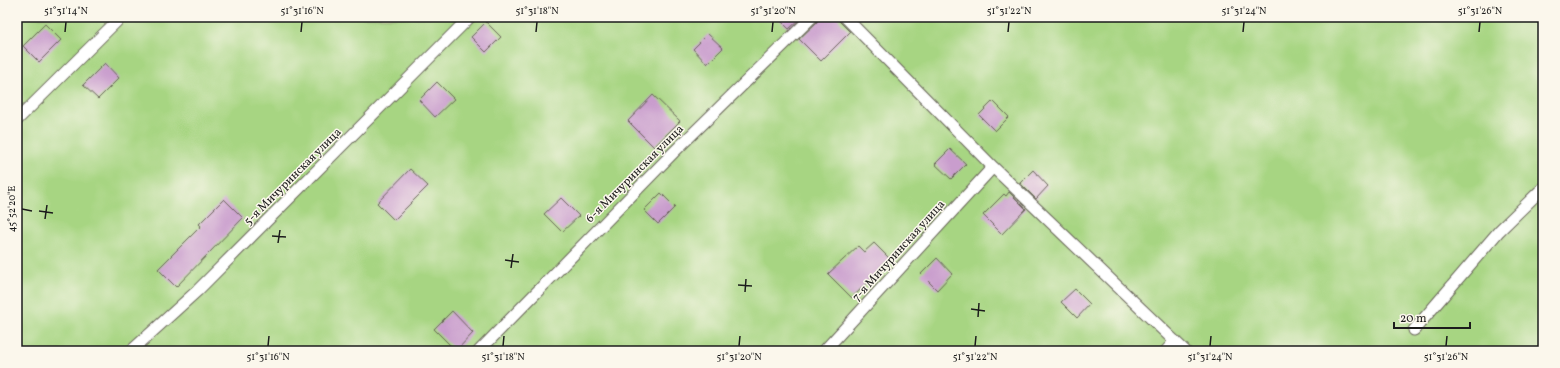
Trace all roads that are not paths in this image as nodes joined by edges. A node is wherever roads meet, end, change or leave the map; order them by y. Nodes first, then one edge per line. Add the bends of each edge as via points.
1 (121, 17) edge
2 (470, 17) edge
3 (812, 17) edge
4 (844, 17) edge
5 (17, 120) edge
6 (993, 167) junction
7 (1543, 188) edge
8 (1414, 330) dead end
9 (1175, 341) junction
10 (131, 351) edge
11 (478, 351) edge
12 (824, 351) edge
13 (1166, 351) edge
14 (1185, 351) edge

1 - 5 lane
2 - 10 lane, 5-я Мичуринская улица via 197,291
3 - 11 lane, 6-я Мичуринская улица via 674,152
4 - 6 lane
6 - 9 lane
6 - 12 lane, 7-я Мичуринская улица
7 - 8 lane via 1499,231
9 - 13 lane
9 - 14 lane

